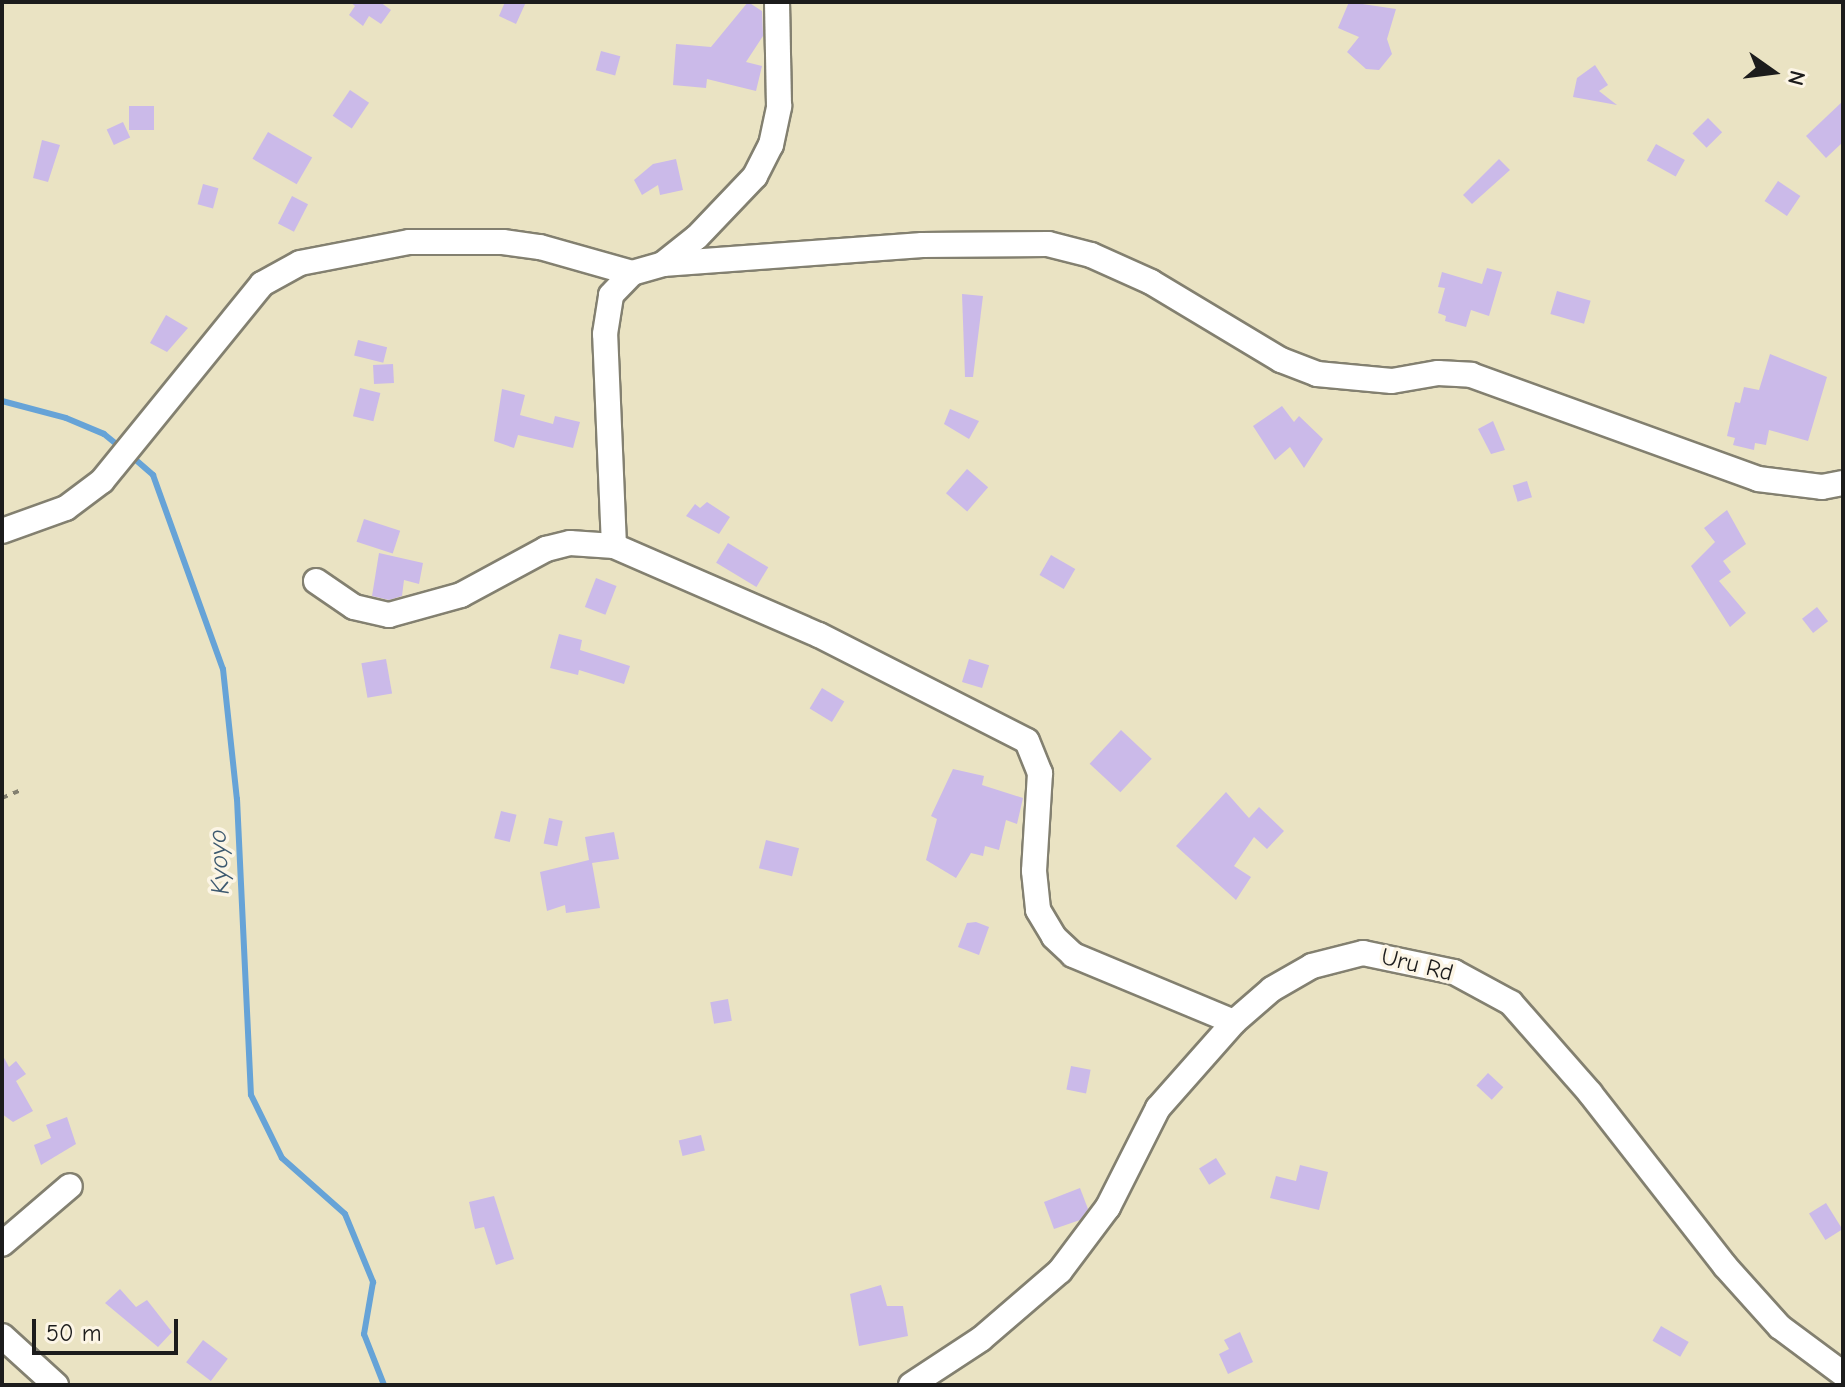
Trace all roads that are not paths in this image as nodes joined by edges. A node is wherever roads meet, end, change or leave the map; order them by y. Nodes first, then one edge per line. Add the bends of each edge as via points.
1 (777, 2) edge
2 (663, 264) junction
3 (632, 273) junction
4 (1843, 483) edge
5 (2, 531) edge
6 (614, 546) junction
7 (316, 581) dead end
8 (1234, 1022) junction
9 (70, 1186) dead end
10 (2, 1244) edge
11 (2, 1336) edge
12 (1843, 1374) edge
13 (56, 1385) edge
14 (911, 1385) edge

1 - 2 street via 779,106 771,145 755,176 725,210
2 - 3 street
2 - 4 street via 922,245 1048,244 1091,255 1151,282 1281,360 1317,374 1392,381 1438,373 1471,375 1758,479 1822,487
3 - 5 street via 503,242 409,242 300,263 262,284 124,454 66,508
3 - 6 street via 611,295 605,334
6 - 7 street via 570,543 546,549 461,595 389,615 354,607
6 - 8 street via 819,635 1027,741 1040,773 1034,871 1038,910 1054,937 1073,955
8 - 12 street, Uru Rd via 1272,989 1312,966 1363,953 1454,972 1511,1003 1590,1093 1725,1266 1780,1327
8 - 14 street, Uru Rd via 1158,1108 1108,1207 1060,1271 981,1339
9 - 10 street
11 - 13 street

